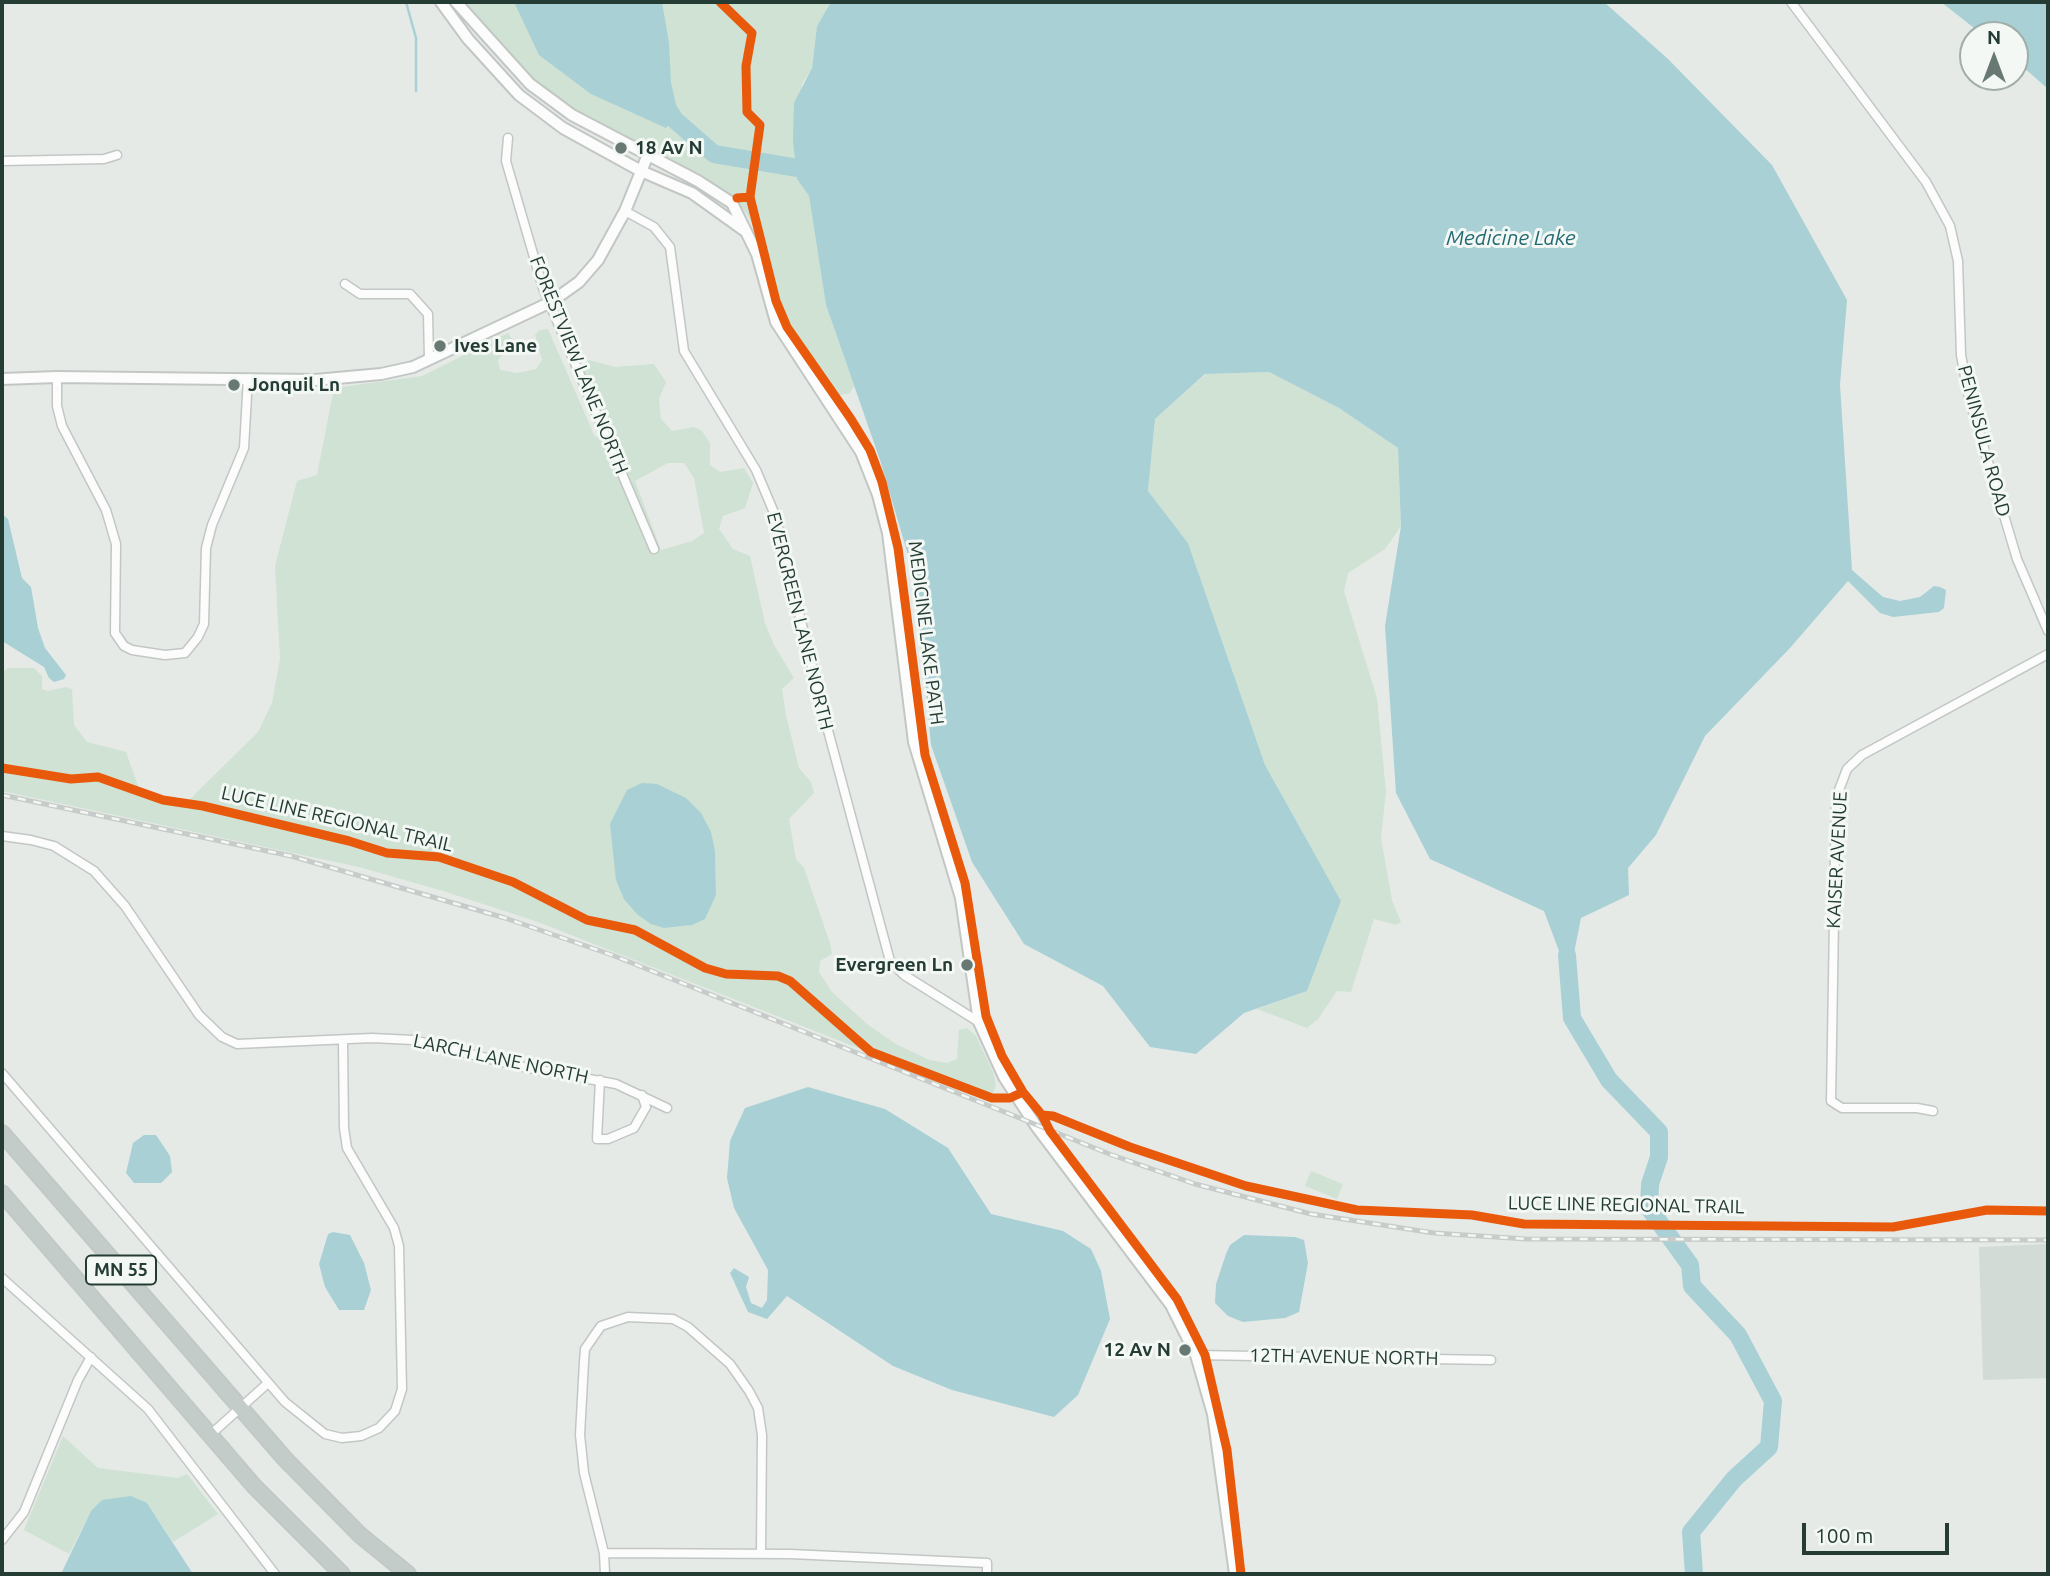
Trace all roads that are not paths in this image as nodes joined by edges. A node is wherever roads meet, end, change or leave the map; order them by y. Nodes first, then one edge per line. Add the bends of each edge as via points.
1 (441, 2) edge
2 (456, 2) edge
3 (1791, 2) edge
4 (508, 138) dead end
5 (117, 155) dead end
6 (647, 157) junction
7 (2, 161) edge
8 (641, 171) junction
9 (625, 211) junction
10 (750, 236) junction
11 (345, 284) dead end
12 (551, 302) junction
13 (429, 359) junction
14 (57, 377) junction
15 (248, 378) junction
16 (2, 379) edge
17 (654, 549) dead end
18 (2048, 631) edge
19 (2048, 654) edge
20 (2, 836) edge
21 (979, 1022) junction
22 (343, 1042) junction
23 (2, 1073) edge
24 (600, 1080) junction
25 (640, 1093) junction
26 (667, 1108) dead end
27 (1933, 1111) dead end
28 (2, 1133) edge
29 (2, 1193) edge
30 (2, 1278) edge
31 (1196, 1355) junction
32 (91, 1357) junction
33 (1491, 1360) dead end
34 (268, 1383) junction
35 (241, 1408) junction
36 (211, 1435) junction
37 (2, 1540) edge
38 (604, 1553) junction
39 (761, 1554) junction
40 (275, 1574) edge
41 (342, 1574) edge
42 (408, 1574) edge
43 (605, 1574) edge
44 (987, 1574) edge
45 (1235, 1574) edge

1 - 8 street via 519,95 563,128
2 - 6 street via 530,84 572,115
3 - 18 street, PENINSULA ROAD via 1926,182 1950,226 1958,261 1961,355 1969,398 2017,559
4 - 12 street, FORESTVIEW LANE NORTH via 506,161
5 - 7 street
6 - 8 street
6 - 10 street via 732,203
8 - 9 street
8 - 10 street via 692,193
9 - 12 street via 598,260 579,282
9 - 21 street, EVERGREEN LANE NORTH via 654,227 670,247 684,351 755,470 775,515 890,961 904,975
10 - 21 street via 776,322 851,432 878,495 894,566 914,742 961,898
11 - 13 street via 360,294 410,295 428,314
12 - 13 street
12 - 17 street, FORESTVIEW LANE NORTH
13 - 15 street via 413,367 348,379
14 - 15 street
14 - 15 street via 62,426 106,510 116,544 115,633 124,646 140,653 176,655 191,646 204,624 206,548 244,448
14 - 16 street
19 - 27 street, KAISER AVENUE via 1877,745 1854,761 1840,783 1835,817 1832,1101 1842,1108
20 - 22 street, LARCH LANE NORTH via 54,846 94,871 125,906 199,1015 222,1037 251,1045
21 - 31 street via 1004,1077 1171,1305
22 - 24 street, LARCH LANE NORTH via 413,1040
22 - 34 street via 347,1148 394,1228 399,1246 402,1389 395,1411 379,1428 342,1438 311,1425
23 - 34 street
24 - 25 street, LARCH LANE NORTH
24 - 25 street via 597,1139 634,1128 646,1107
25 - 26 street, LARCH LANE NORTH
28 - 35 highway, MN 55
29 - 36 highway, MN 55
30 - 32 street
31 - 33 street, 12TH AVENUE NORTH
31 - 45 street via 1213,1414
32 - 37 street via 24,1512
32 - 40 street via 166,1431
34 - 35 street
35 - 36 street
35 - 42 highway, MN 55 via 360,1535
36 - 41 highway, MN 55
38 - 39 street
38 - 39 street via 583,1473 580,1435 585,1349 601,1326 614,1320 651,1317 673,1319 688,1327 730,1364 758,1408
38 - 43 street
39 - 44 street via 987,1563

